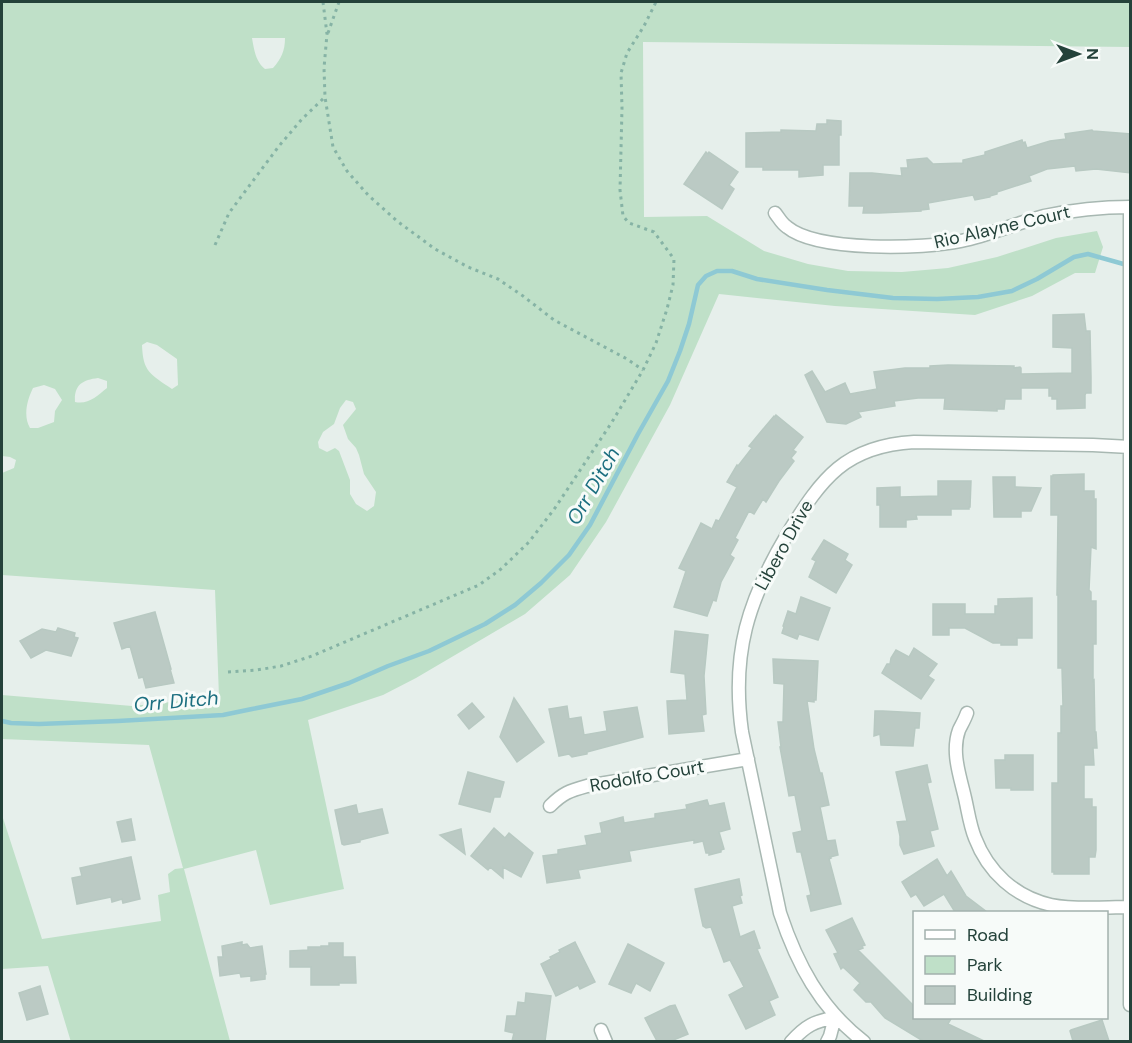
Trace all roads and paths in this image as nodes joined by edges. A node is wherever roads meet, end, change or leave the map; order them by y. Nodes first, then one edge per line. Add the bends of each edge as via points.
1 (323, 2) edge
2 (339, 2) edge
3 (657, 2) edge
4 (327, 34) junction
5 (325, 97) junction
6 (1130, 207) edge
7 (775, 213) dead end
8 (215, 244) dead end
9 (643, 370) junction
10 (1130, 447) edge
11 (228, 672) dead end
12 (967, 713) dead end
13 (748, 759) junction
14 (550, 806) dead end
15 (1130, 907) edge
16 (1131, 1005) edge
17 (835, 1017) junction
18 (791, 1041) edge
19 (826, 1041) edge
20 (864, 1041) edge

1 - 4 path
2 - 4 path
3 - 9 path via 627,53 621,72 623,216 629,224 654,232 674,259 667,309
4 - 5 path
5 - 8 path via 255,177 229,213
5 - 9 path via 333,147 346,171 397,221 435,249 498,279 554,320
6 - 7 street, Rio Alayne Court via 1074,210 960,241 878,247 802,236
6 - 10 street
9 - 11 path via 555,508 528,542 479,585 312,656 281,666
10 - 13 street, Libero Drive via 895,443 874,448 835,470 808,501 772,560 751,607 738,682
10 - 15 street
12 - 15 street via 956,745 957,759 974,836 992,869 1017,891 1052,905
13 - 14 street, Rodolfo Court via 587,786 561,795
13 - 17 street, Libero Drive via 788,937 810,981
15 - 16 street
17 - 18 street via 815,1022
17 - 19 street
17 - 20 street, Libero Drive

